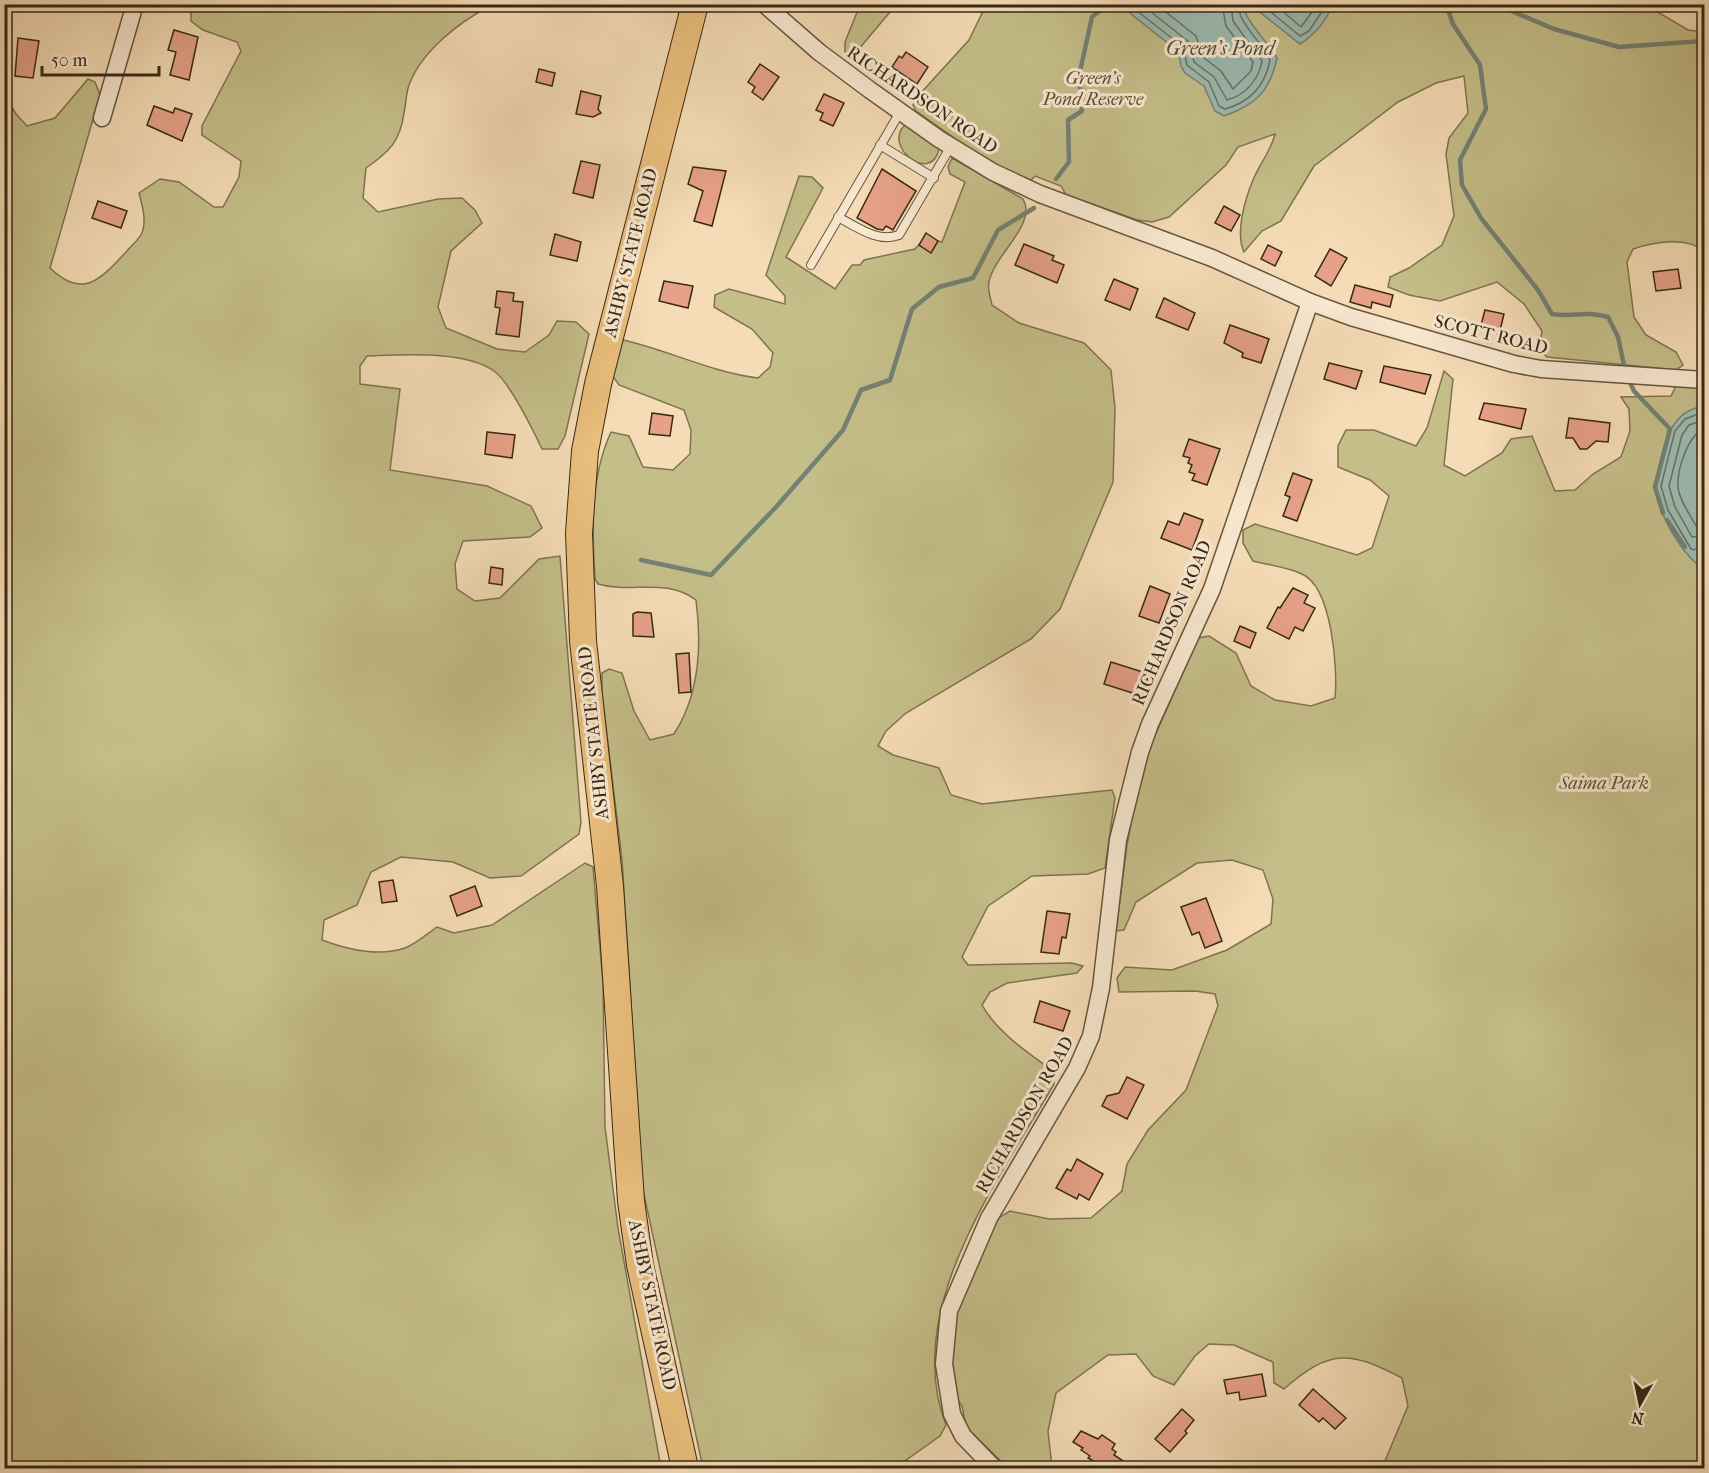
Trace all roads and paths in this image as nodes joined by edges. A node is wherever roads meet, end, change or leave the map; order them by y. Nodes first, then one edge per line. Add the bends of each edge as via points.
1 (135, 4) edge
2 (695, 4) edge
3 (764, 4) edge
4 (900, 112) junction
5 (102, 118) dead end
6 (880, 145) junction
7 (951, 146) junction
8 (934, 178) junction
9 (838, 217) junction
10 (811, 265) dead end
11 (1310, 302) junction
12 (1704, 380) edge
13 (685, 1468) edge
14 (994, 1468) edge

1 - 5 street
2 - 13 main road, ASHBY STATE ROAD via 598,384 585,451 579,533 583,641 612,906 631,1201 640,1265
3 - 4 street, RICHARDSON ROAD via 819,52
4 - 6 lane
4 - 7 street, RICHARDSON ROAD
6 - 8 lane
6 - 9 lane
7 - 8 lane
7 - 11 street, RICHARDSON ROAD via 1040,194 1212,258
8 - 9 lane via 899,235 892,238 878,237
9 - 10 lane
11 - 12 street, SCOTT ROAD via 1514,364
11 - 14 street, RICHARDSON ROAD via 1212,589 1140,752 1118,840 1101,988 1088,1045 989,1218 949,1311 944,1364 952,1414 963,1436

